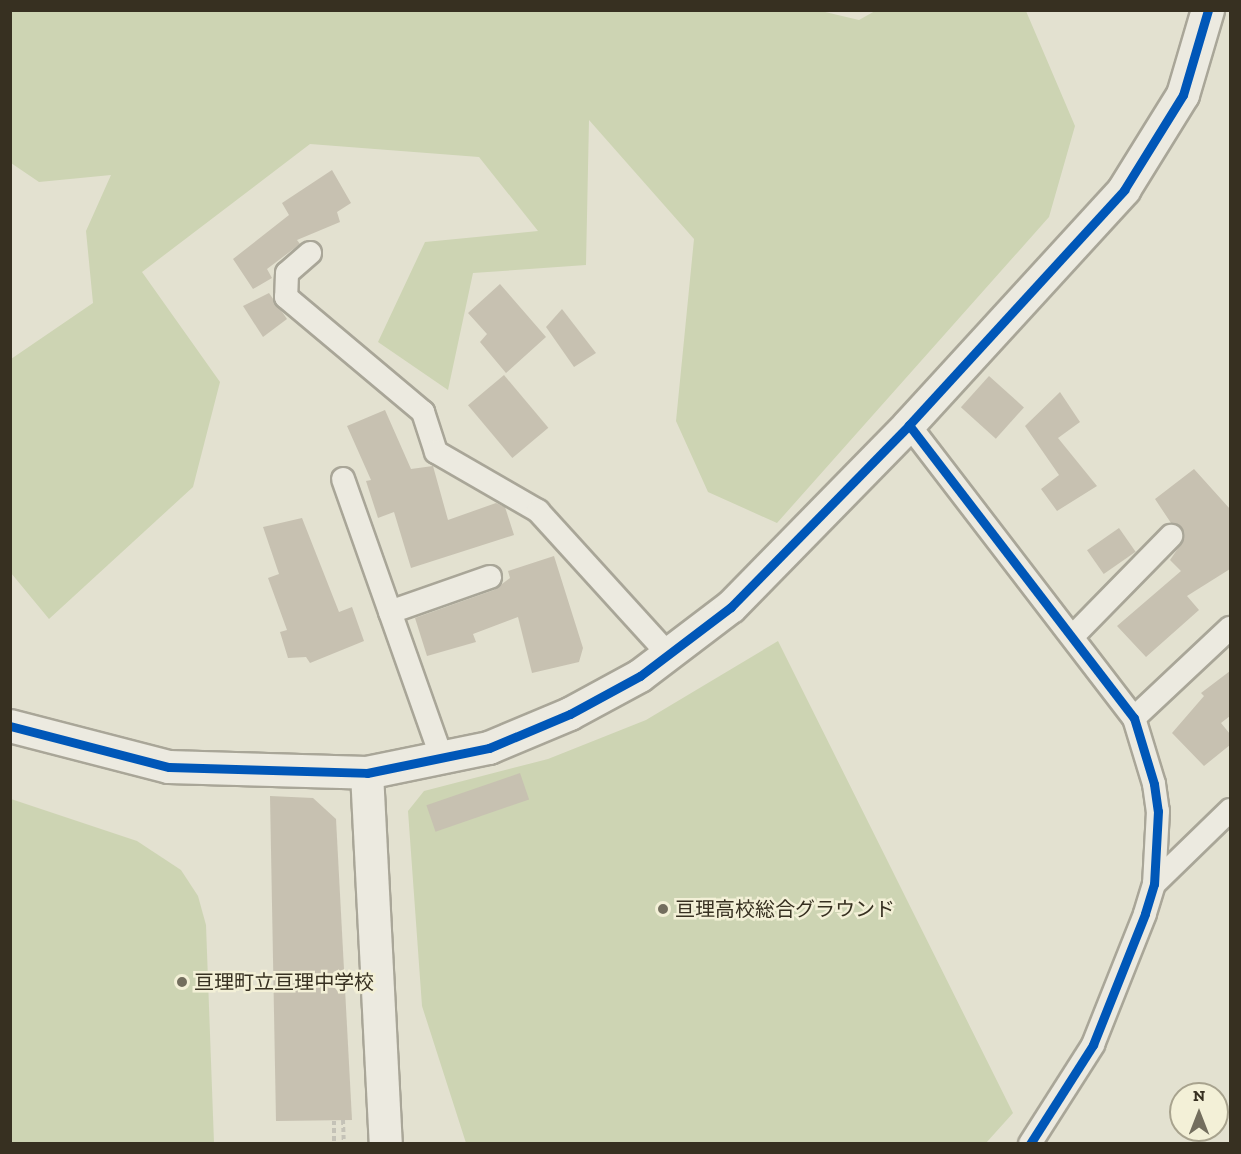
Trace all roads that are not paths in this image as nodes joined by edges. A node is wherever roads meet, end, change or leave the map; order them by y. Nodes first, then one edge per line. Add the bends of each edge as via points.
1 (1208, 10) edge
2 (310, 254) dead end
3 (909, 425) junction
4 (343, 479) dead end
5 (1171, 536) dead end
6 (490, 577) dead end
7 (390, 612) junction
8 (1230, 628) edge
9 (1074, 635) junction
10 (669, 655) junction
11 (1134, 718) junction
12 (10, 726) edge
13 (442, 759) junction
14 (367, 773) junction
15 (1230, 810) edge
16 (1154, 884) junction
17 (386, 1143) edge
18 (1030, 1143) edge

1 - 3 street via 1183,95 1124,190
2 - 10 street via 287,273 286,297 423,412 436,452 538,511
3 - 9 street
3 - 10 street via 731,607
4 - 7 street
5 - 9 street
6 - 7 street
7 - 13 street
8 - 11 street
9 - 11 street
10 - 13 street via 570,714 489,748
11 - 16 street via 1148,755 1158,811
12 - 14 street via 169,767
13 - 14 street
14 - 17 street
15 - 16 street
16 - 18 street via 1093,1045

